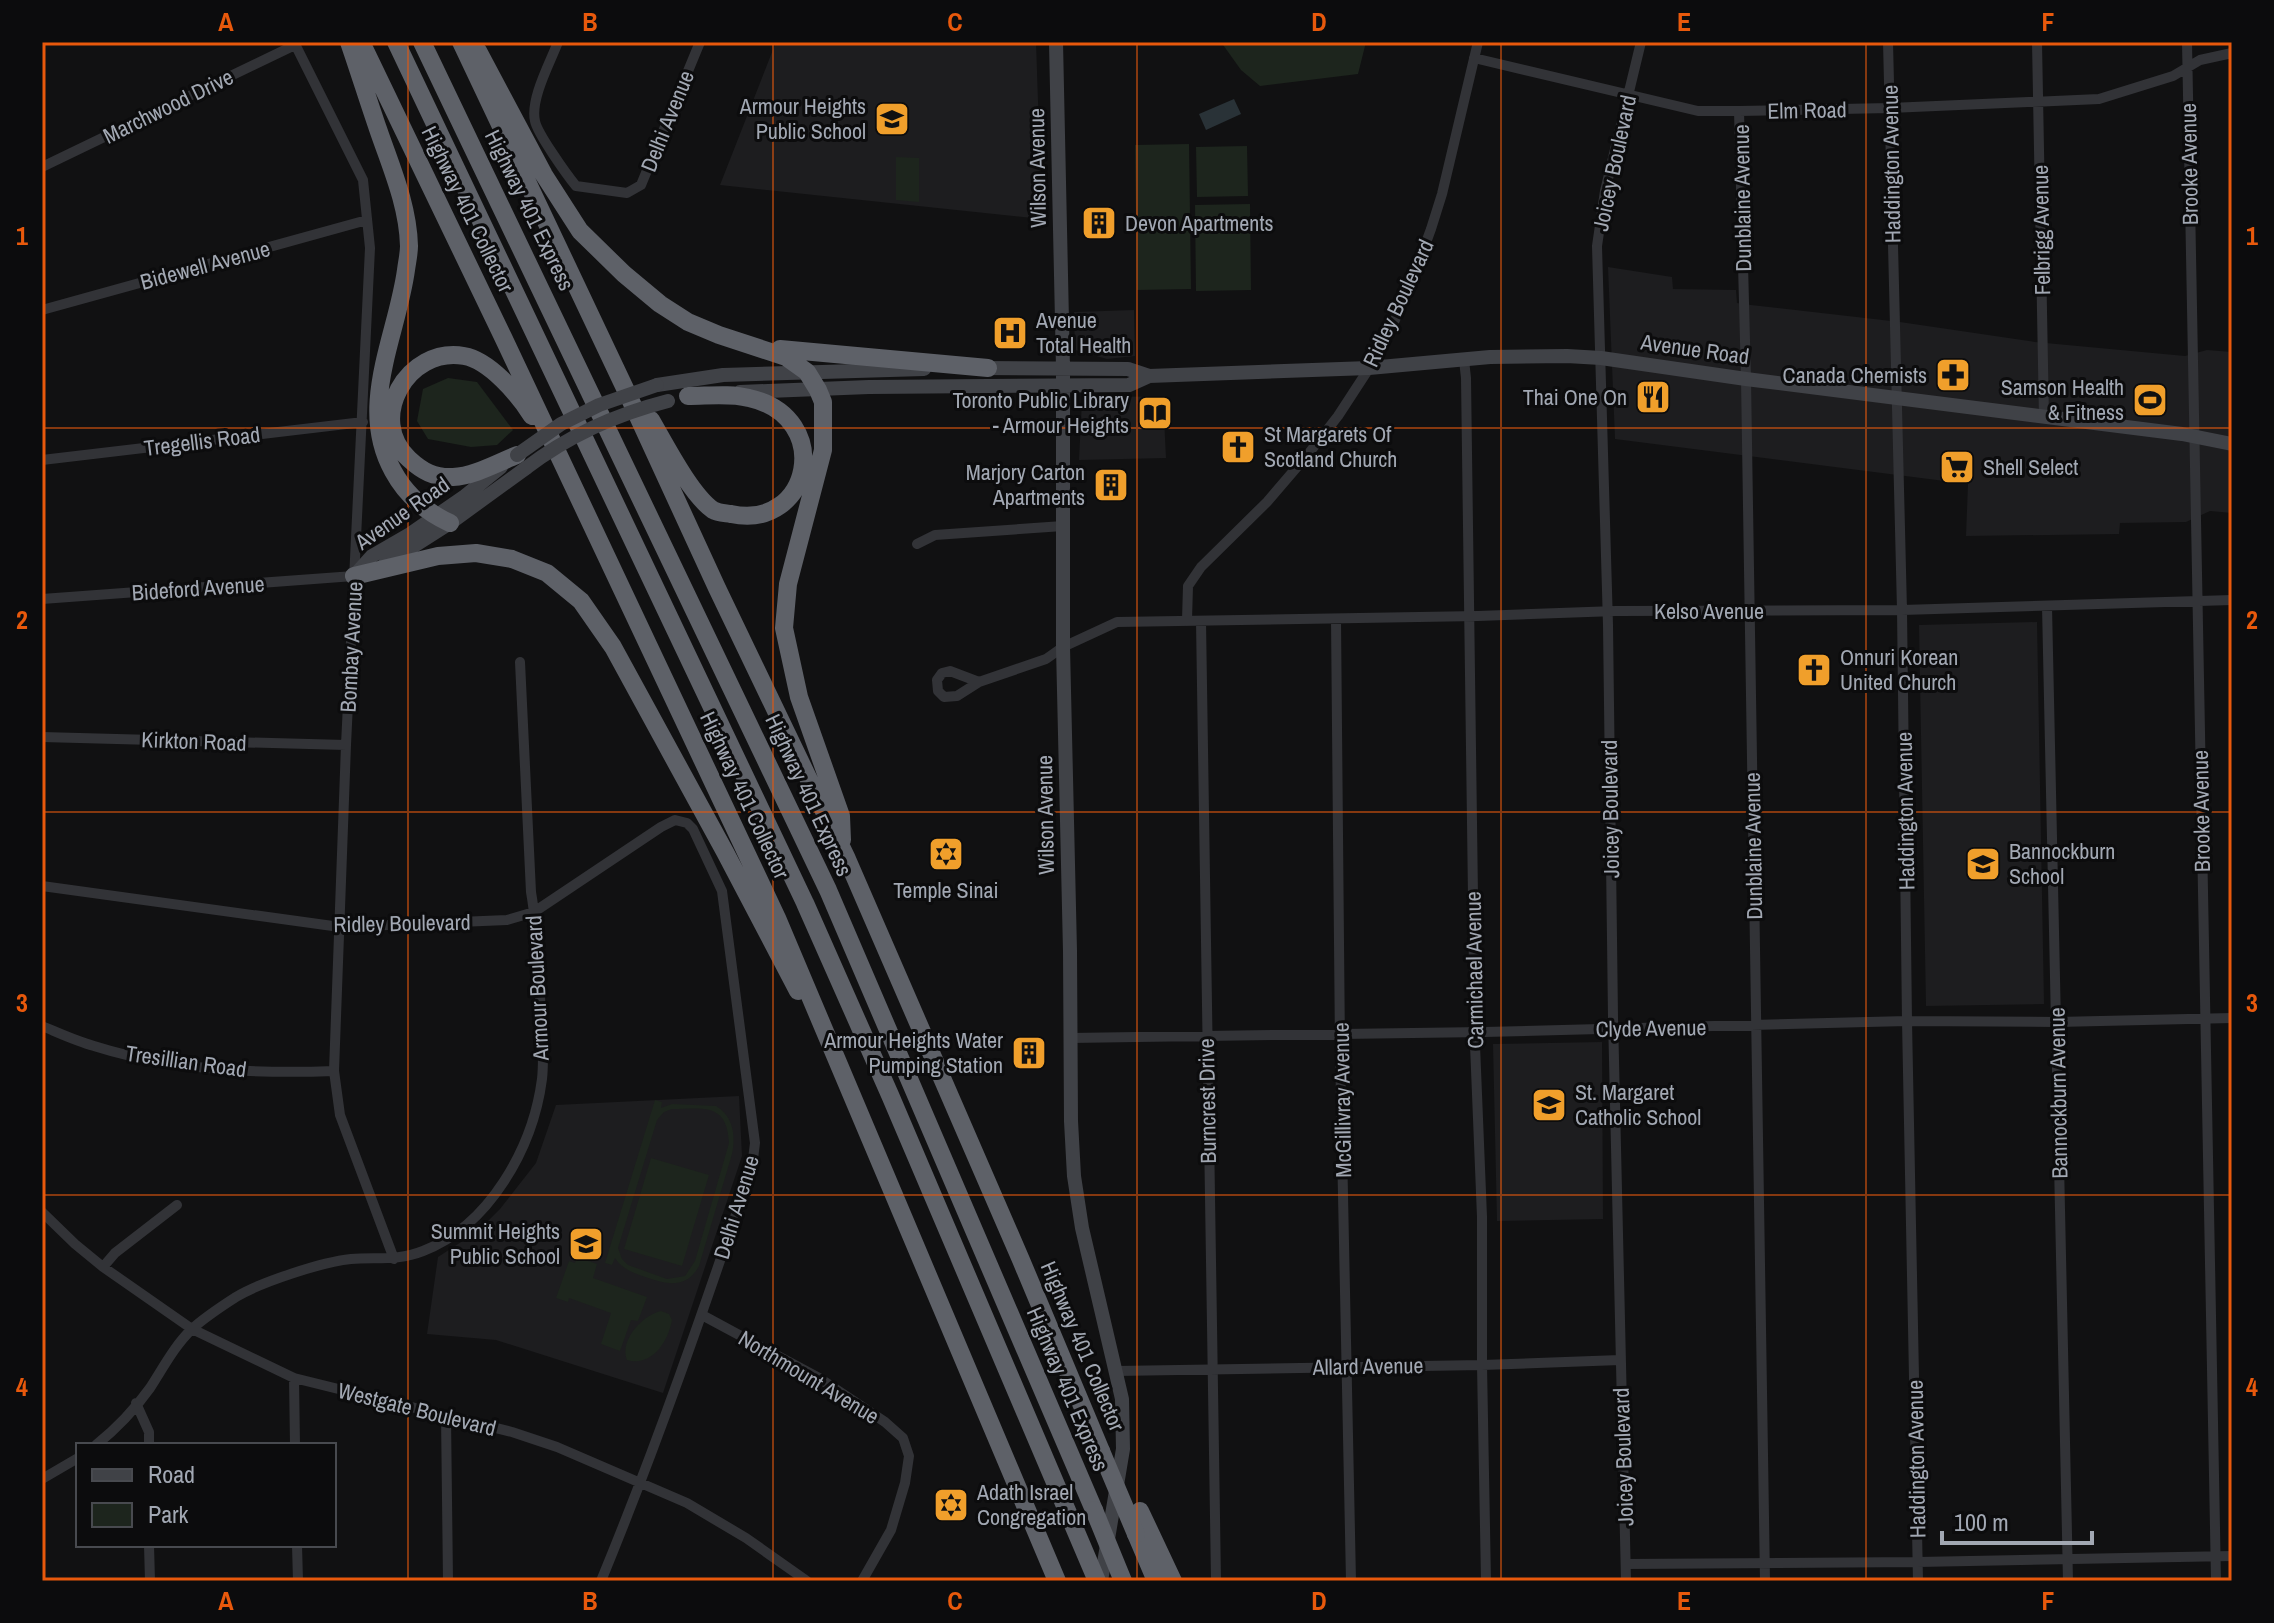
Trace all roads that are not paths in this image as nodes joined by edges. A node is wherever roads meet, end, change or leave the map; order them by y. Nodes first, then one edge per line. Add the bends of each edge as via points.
1 (349, 42) edge
2 (361, 42) edge
3 (396, 42) edge
4 (422, 42) edge
5 (461, 42) edge
6 (468, 42) edge
7 (558, 42) edge
8 (700, 42) edge
9 (1056, 42) edge
10 (1478, 42) edge
11 (1641, 42) edge
12 (1888, 42) edge
13 (2037, 42) edge
14 (2187, 42) edge
15 (294, 43) edge
16 (2232, 53) edge
17 (1474, 58) junction
18 (2187, 68) junction
19 (1628, 95) junction
20 (2038, 102) junction
21 (1890, 108) junction
22 (1739, 111) junction
23 (42, 167) edge
24 (367, 220) junction
25 (42, 310) edge
26 (754, 346) junction
27 (1601, 358) junction
28 (1464, 360) junction
29 (988, 368) junction
30 (1063, 368) junction
31 (1369, 368) junction
32 (807, 372) junction
33 (1149, 376) junction
34 (1746, 379) junction
35 (1063, 386) junction
36 (818, 390) junction
37 (688, 396) junction
38 (1896, 398) junction
39 (630, 399) junction
40 (2044, 418) junction
41 (363, 422) junction
42 (2194, 436) junction
43 (2232, 444) edge
44 (559, 456) junction
45 (42, 460) edge
46 (521, 462) junction
47 (443, 519) junction
48 (1063, 526) junction
49 (917, 544) dead end
50 (354, 576) junction
51 (42, 599) edge
52 (2232, 600) edge
53 (2197, 601) junction
54 (2047, 606) junction
55 (1902, 610) junction
56 (1608, 611) junction
57 (1749, 611) junction
58 (1469, 616) junction
59 (1336, 619) junction
60 (1187, 620) junction
61 (1201, 621) junction
62 (1063, 647) junction
63 (520, 662) dead end
64 (979, 682) dead end
65 (42, 737) edge
66 (346, 745) junction
67 (687, 823) joint
68 (843, 851) junction
69 (42, 886) edge
70 (534, 912) junction
71 (340, 927) junction
72 (2205, 1018) junction
73 (2232, 1018) edge
74 (1907, 1021) junction
75 (2057, 1022) junction
76 (1755, 1025) junction
77 (42, 1026) edge
78 (1613, 1029) junction
79 (1474, 1032) junction
80 (827, 1034) junction
81 (1340, 1034) junction
82 (1206, 1035) junction
83 (1070, 1038) junction
84 (334, 1071) junction
85 (177, 1205) dead end
86 (42, 1212) edge
87 (394, 1259) junction
88 (103, 1267) junction
89 (702, 1315) junction
90 (192, 1329) junction
91 (1620, 1360) junction
92 (1482, 1365) junction
93 (1346, 1367) junction
94 (1212, 1369) junction
95 (1116, 1371) junction
96 (294, 1378) junction
97 (136, 1403) junction
98 (446, 1416) junction
99 (98, 1443) edge
100 (149, 1443) edge
101 (295, 1443) edge
102 (1101, 1445) junction
103 (76, 1459) edge
104 (42, 1479) edge
105 (642, 1482) junction
106 (149, 1547) edge
107 (297, 1547) edge
108 (2215, 1556) junction
109 (2232, 1556) edge
110 (2067, 1559) junction
111 (1918, 1562) junction
112 (1626, 1564) junction
113 (1765, 1564) junction
114 (150, 1581) edge
115 (298, 1581) edge
116 (448, 1581) edge
117 (601, 1581) edge
118 (807, 1581) edge
119 (862, 1581) edge
120 (1057, 1581) edge
121 (1099, 1581) edge
122 (1123, 1581) edge
123 (1156, 1581) edge
124 (1173, 1581) edge
125 (1216, 1581) edge
126 (1351, 1581) edge
127 (1486, 1581) edge
128 (1626, 1581) edge
129 (1765, 1581) edge
130 (1918, 1581) edge
131 (2068, 1581) edge
132 (2216, 1581) edge

1 - 47 highway via 403,199 409,247 379,390 380,439 400,483
2 - 44 highway, Highway 401 Collector
3 - 121 highway via 805,903
4 - 122 highway, Highway 401 Express, bridge via 828,890
5 - 39 highway, Highway 401 Collector
6 - 26 highway via 478,51 580,231 660,304 688,322
7 - 8 street, Delhi Avenue via 535,101 535,122 576,186 627,193 641,185
9 - 30 main road, Wilson Avenue
10 - 17 street, Ridley Boulevard
11 - 19 street, Joicey Boulevard
12 - 21 street, Haddington Avenue
13 - 20 street, Felbrigg Avenue
14 - 18 street, Brooke Avenue
15 - 23 street, Marchwood Drive
15 - 24 street, Bombay Avenue via 363,180
16 - 18 street, Elm Road
17 - 19 street, Elm Road
17 - 31 street, Ridley Boulevard via 1431,229 1383,347
18 - 20 street, Elm Road via 2114,96
18 - 42 street, Brooke Avenue
19 - 22 street, Elm Road via 1698,111
19 - 27 street, Joicey Boulevard via 1598,229
20 - 21 street, Elm Road
20 - 40 street, Felbrigg Avenue
21 - 22 street, Elm Road
21 - 38 street, Haddington Avenue
22 - 34 street, Dunblaine Avenue
24 - 25 street, Bidewell Avenue
24 - 41 street, Bombay Avenue
26 - 29 highway
26 - 32 highway via 786,357
27 - 28 main road, Avenue Road
27 - 34 main road, Avenue Road
27 - 56 street, Joicey Boulevard
28 - 31 main road, Avenue Road
28 - 58 street, Carmichael Avenue
29 - 30 main road, Avenue Road
29 - 32 main road, Avenue Road
30 - 33 main road, Avenue Road via 1128,369
30 - 35 main road, Wilson Avenue
31 - 33 main road, Avenue Road
31 - 60 street, Ridley Boulevard via 1309,453 1201,567 1188,586
32 - 36 highway
32 - 46 main road, Avenue Road, bridge via 723,375 657,385 574,418
33 - 35 main road, Avenue Road via 1129,385
34 - 38 main road, Avenue Road
34 - 57 street, Dunblaine Avenue
35 - 36 main road, Avenue Road
35 - 48 main road, Wilson Avenue
36 - 37 main road, Avenue Road
36 - 68 highway via 823,450 788,584 784,628 799,697 841,816
37 - 39 highway via 749,398 778,409 791,421 804,457 791,496 771,512 750,516 714,511 695,491 649,417
37 - 46 main road, Avenue Road, bridge via 623,414
38 - 40 main road, Avenue Road
38 - 55 street, Haddington Avenue
39 - 68 highway, Highway 401 Collector
40 - 42 main road, Avenue Road
41 - 45 street, Tregellis Road
41 - 50 street, Bombay Avenue
42 - 43 main road, Avenue Road
42 - 53 street, Brooke Avenue
44 - 46 highway via 525,405 485,365 446,355 422,363 403,380 392,425 404,455 422,471 456,477
44 - 80 highway, Highway 401 Collector
46 - 47 main road, Avenue Road via 465,496
47 - 50 main road, Avenue Road via 372,556
48 - 49 street via 935,535
48 - 62 main road, Wilson Avenue
50 - 51 street, Bideford Avenue
50 - 66 street, Bombay Avenue
50 - 80 highway via 433,557 476,553 547,573 581,601 613,647 790,979
52 - 53 street, Kelso Avenue
53 - 54 street, Kelso Avenue
53 - 72 street, Brooke Avenue
54 - 55 street, Kelso Avenue
54 - 75 street, Bannockburn Avenue
55 - 57 street, Kelso Avenue
55 - 74 street, Haddington Avenue
56 - 57 street, Kelso Avenue
56 - 58 street, Kelso Avenue
56 - 78 street, Joicey Boulevard
57 - 76 street, Dunblaine Avenue
58 - 59 street, Kelso Avenue
58 - 79 street, Carmichael Avenue
59 - 61 street, Kelso Avenue
59 - 81 street, McGillivray Avenue
60 - 61 street, Kelso Avenue
60 - 62 street via 1117,622
61 - 82 street, Burncrest Drive
62 - 64 street via 1046,659
62 - 83 main road, Wilson Avenue
63 - 70 street, Armour Boulevard
65 - 66 street, Kirkton Road
66 - 71 street, Bombay Avenue
67 - 70 street, Ridley Boulevard via 675,820 661,827
67 - 89 street, Delhi Avenue via 722,891 755,1143 752,1167
68 - 102 highway, Highway 401 Collector
69 - 71 street, Ridley Boulevard
70 - 71 street, Ridley Boulevard via 507,920
70 - 87 street, Armour Boulevard via 542,1080 520,1152 479,1214 423,1251
71 - 84 street, Bombay Avenue
72 - 73 street, Clyde Avenue
72 - 75 street, Clyde Avenue
72 - 108 street, Brooke Avenue
74 - 75 street, Clyde Avenue
74 - 76 street, Clyde Avenue
74 - 111 street, Haddington Avenue
75 - 110 street, Bannockburn Avenue
76 - 78 street, Clyde Avenue
76 - 113 street, Dunblaine Avenue
77 - 84 street, Tresillian Road via 94,1046 161,1062 254,1071
78 - 79 street, Clyde Avenue
78 - 91 street, Joicey Boulevard
79 - 81 street, Clyde Avenue
79 - 92 street, Carmichael Avenue
80 - 120 highway, Highway 401 Collector
81 - 82 street, Clyde Avenue
81 - 93 street, McGillivray Avenue
82 - 83 street, Clyde Avenue
82 - 94 street, Burncrest Drive
83 - 95 main road, Wilson Avenue via 1074,1176
84 - 87 street, Bombay Avenue via 340,1115
85 - 88 street
86 - 88 street, Westgate Boulevard
87 - 90 street, Armour Boulevard via 350,1259 298,1271 238,1295
88 - 90 street, Westgate Boulevard
89 - 105 street, Delhi Avenue
89 - 119 street, Northmount Avenue via 819,1378 903,1438 909,1456 905,1483 891,1530
90 - 96 street, Westgate Boulevard
90 - 97 street, Armour Boulevard
91 - 92 street, Allard Avenue
91 - 112 street, Joicey Boulevard
92 - 93 street, Allard Avenue
92 - 127 street, Carmichael Avenue
93 - 94 street, Allard Avenue
93 - 126 street, McGillivray Avenue
94 - 95 street, Allard Avenue
94 - 125 street, Burncrest Drive
95 - 121 main road, Wilson Avenue via 1123,1449
96 - 98 street, Westgate Boulevard
96 - 101 street
97 - 99 street, Armour Boulevard
97 - 100 street
98 - 105 street, Westgate Boulevard via 557,1447
98 - 116 street
102 - 123 highway, Highway 401 Collector, bridge
102 - 124 highway
103 - 104 street
105 - 117 street, Delhi Avenue
105 - 118 street, Westgate Boulevard via 723,1524
106 - 114 street
107 - 115 street
108 - 109 street
108 - 110 street
108 - 132 street, Brooke Avenue
110 - 111 street
110 - 131 street, Bannockburn Avenue
111 - 113 street
111 - 130 street, Haddington Avenue
112 - 113 street
112 - 128 street, Joicey Boulevard
113 - 129 street, Dunblaine Avenue

